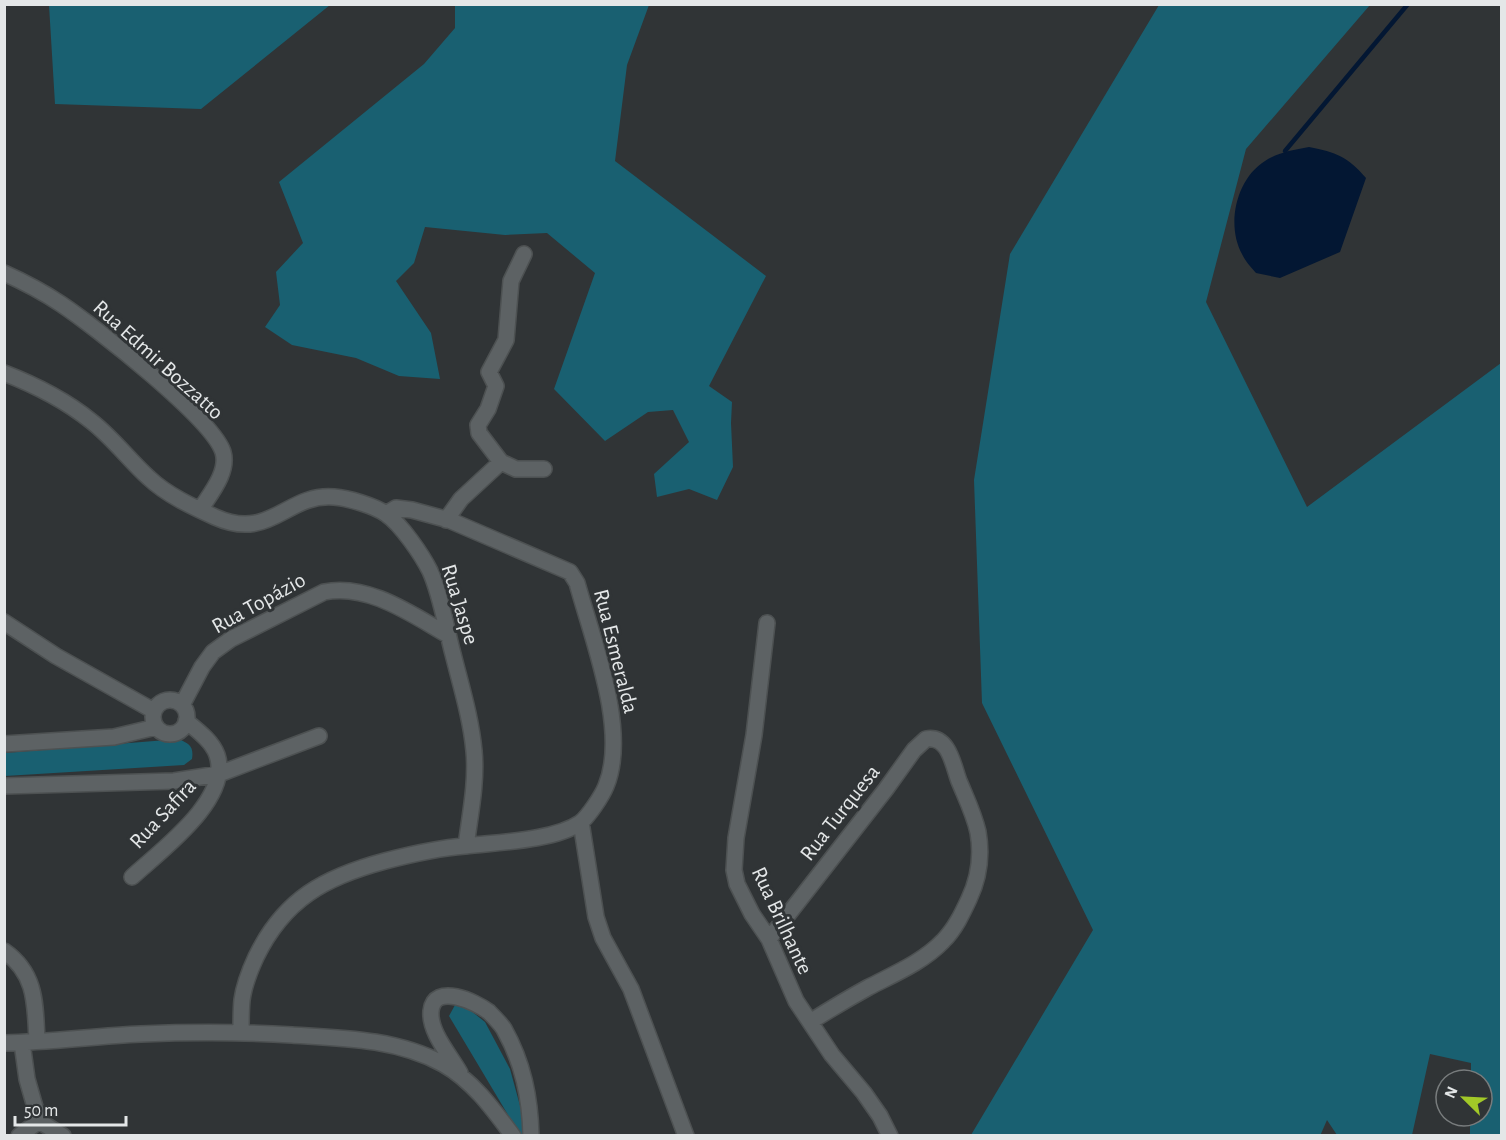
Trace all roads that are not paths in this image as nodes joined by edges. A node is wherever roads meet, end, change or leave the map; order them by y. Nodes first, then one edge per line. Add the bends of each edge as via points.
1 (524, 254) dead end
2 (4, 273) edge
3 (4, 373) edge
4 (501, 462) junction
5 (544, 468) dead end
6 (200, 510) junction
7 (386, 514) junction
8 (446, 520) junction
9 (4, 622) edge
10 (767, 623) dead end
11 (448, 635) junction
12 (182, 705) junction
13 (154, 711) junction
14 (186, 721) junction
15 (156, 727) junction
16 (319, 736) dead end
17 (4, 744) edge
18 (219, 774) junction
19 (4, 786) edge
20 (581, 822) junction
21 (466, 846) junction
22 (132, 877) dead end
23 (769, 939) junction
24 (4, 951) edge
25 (810, 1022) junction
26 (241, 1032) junction
27 (30, 1042) junction
28 (4, 1043) edge
29 (462, 1076) junction
30 (39, 1121) junction
31 (19, 1136) edge
32 (63, 1136) edge
33 (513, 1136) edge
34 (531, 1136) edge
35 (686, 1136) edge
36 (890, 1136) edge

1 - 4 street via 511,281 506,340 489,372 496,386 478,425
2 - 6 street, Rua Edmir Bozzatto via 36,288 76,315 126,354 206,427 223,452 224,466
3 - 6 street, Rua Jaspe via 79,411 149,479
4 - 5 street via 516,469
4 - 8 street via 461,499
6 - 7 street, Rua Jaspe via 229,523 261,524 322,496 361,503
7 - 8 street, Rua Esmeralda via 396,508
7 - 11 street, Rua Jaspe via 414,544 430,572
8 - 20 street, Rua Esmeralda via 570,572 577,583 613,723 613,752 606,786
9 - 13 street
10 - 23 street, Rua Brilhante via 734,870 736,884
11 - 12 street, Rua Topázio via 357,591 324,592 213,652
11 - 21 street, Rua Jaspe via 474,753
12 - 13 street via 166,701
12 - 14 street
13 - 15 street
14 - 15 street via 176,733 165,733
14 - 18 street via 216,753
15 - 17 street via 114,737
16 - 18 street
18 - 19 street via 174,781
18 - 22 street, Rua Safira via 212,795 195,817
20 - 21 street via 531,838
20 - 35 street via 603,938 631,989
21 - 26 street via 427,850 363,867 333,878 292,906 264,940 250,969 242,999
23 - 25 street, Rua Brilhante via 796,1001
23 - 25 street, Rua Turquesa via 921,742 941,742 978,834 980,866 959,921 942,942 910,966
24 - 27 street via 31,981 34,996
25 - 36 street, Rua Brilhante
26 - 27 street
26 - 29 street via 375,1042 415,1052
27 - 28 street
27 - 30 street via 27,1079
29 - 33 street
29 - 34 street via 432,1023 433,1003 442,996 472,1003 487,1011 503,1028 525,1078
30 - 31 street
30 - 32 street

